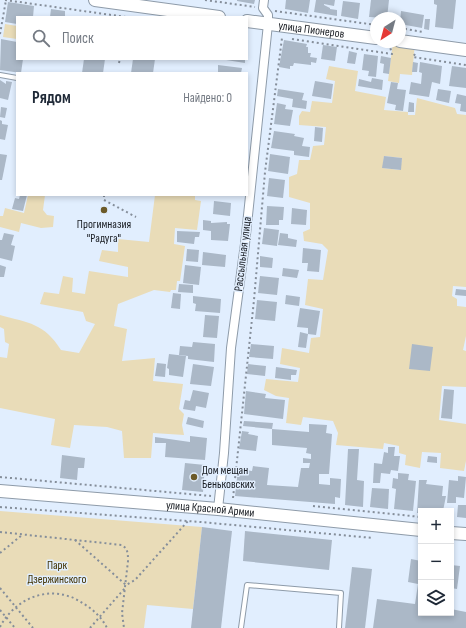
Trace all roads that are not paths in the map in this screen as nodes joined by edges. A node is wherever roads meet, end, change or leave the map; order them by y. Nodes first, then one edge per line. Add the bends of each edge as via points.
1 (95, 0) edge
2 (264, 4) edge
3 (212, 16) edge
4 (248, 21) edge
5 (268, 24) junction
6 (370, 37) edge
7 (406, 42) edge
8 (466, 50) edge
9 (0, 75) edge
10 (16, 78) edge
11 (0, 491) edge
12 (218, 510) junction
13 (418, 530) edge
14 (454, 533) edge
15 (466, 534) edge
16 (241, 628) edge
17 (339, 628) edge

1 - 3 main road
2 - 5 street, Рассыльная улица
4 - 5 main road, улица Пионеров
5 - 6 main road, улица Пионеров
5 - 12 street, Рассыльная улица via 245,244 231,348
7 - 8 main road
9 - 10 lane
11 - 12 main road, улица Красной Армии
12 - 13 main road, улица Красной Армии
14 - 15 main road
16 - 17 lane via 247,584 341,593

